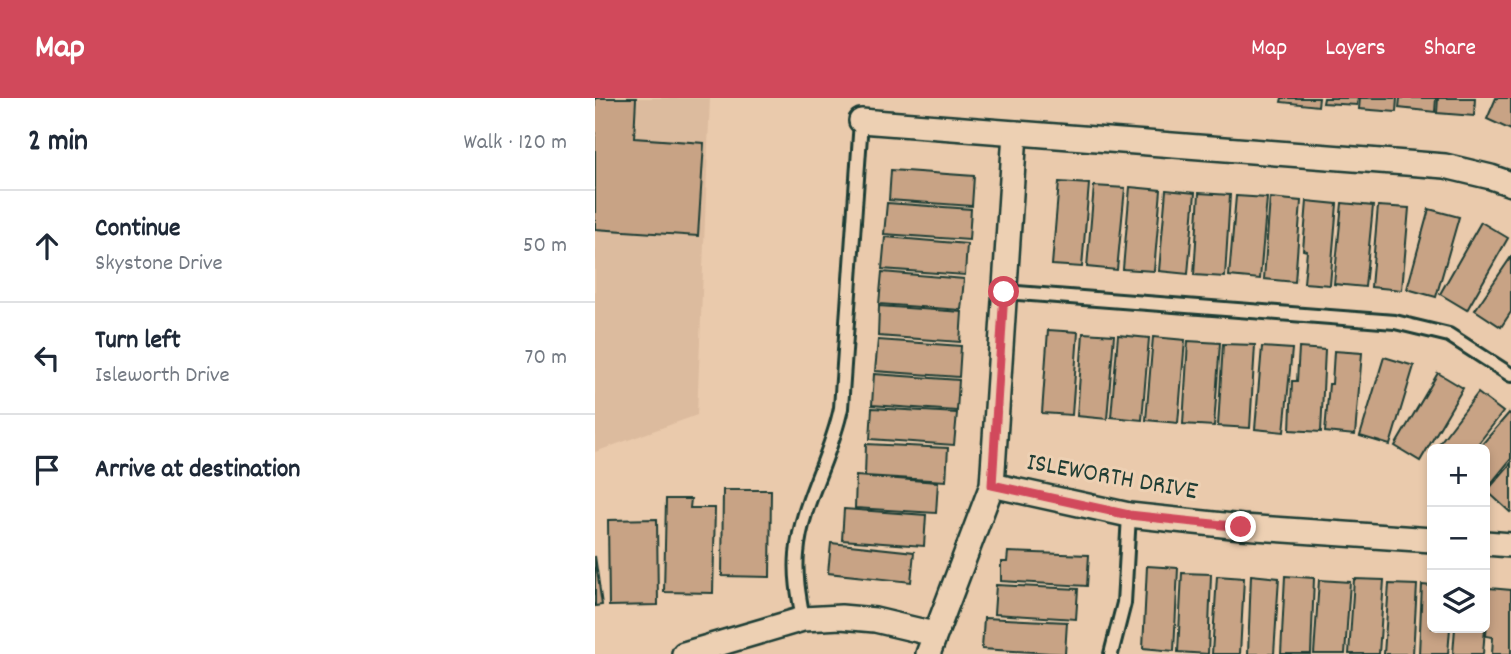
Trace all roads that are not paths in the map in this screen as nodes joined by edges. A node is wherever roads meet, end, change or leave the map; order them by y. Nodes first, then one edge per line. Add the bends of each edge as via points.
1 (861, 121) joint
2 (1015, 133) junction
3 (1511, 184) edge
4 (1004, 292) junction
5 (1511, 375) edge
6 (992, 485) junction
7 (1129, 515) junction
8 (1427, 540) edge
9 (1490, 543) edge
10 (1511, 545) edge
11 (803, 619) junction
12 (931, 644) edge
13 (733, 648) edge
14 (1113, 653) edge
15 (684, 654) edge

1 - 2 street
1 - 11 lane via 841,408 801,526 797,554
2 - 3 street via 1445,166
2 - 4 street
4 - 5 lane via 1395,322 1450,335
4 - 6 street
6 - 7 street, ISLEWORTH DRIVE
6 - 12 street
7 - 8 street, ISLEWORTH DRIVE
7 - 14 lane via 1124,603
9 - 10 street
11 - 12 street via 876,620
11 - 13 street via 778,625
13 - 15 street

